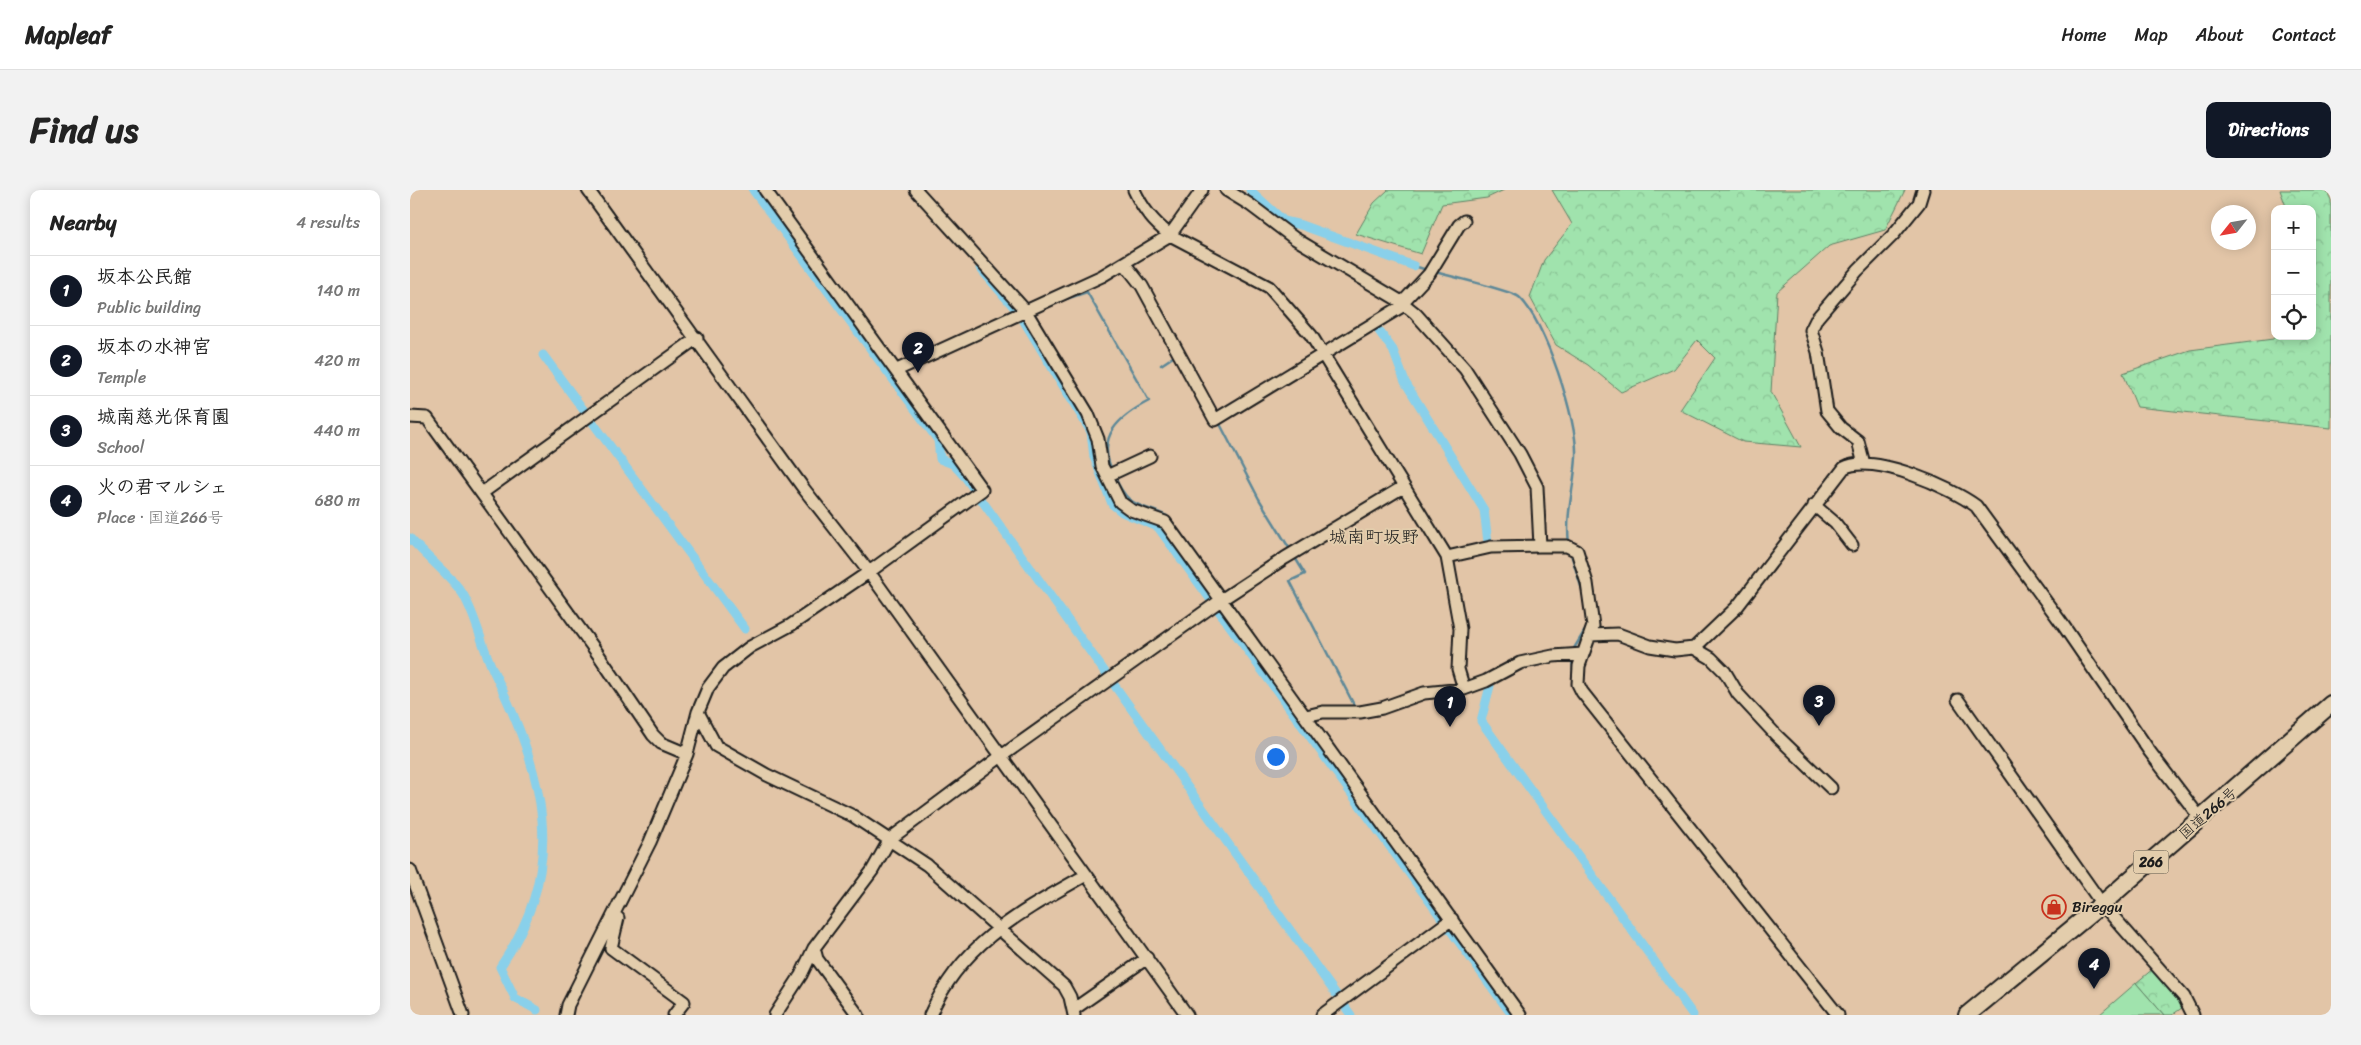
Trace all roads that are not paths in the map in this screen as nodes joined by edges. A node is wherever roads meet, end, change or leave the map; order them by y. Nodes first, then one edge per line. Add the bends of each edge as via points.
1 (588, 190) edge
2 (765, 190) edge
3 (916, 190) edge
4 (1134, 190) edge
5 (1202, 190) edge
6 (1226, 190) edge
7 (1923, 190) edge
8 (1464, 221) dead end
9 (1170, 235) junction
10 (1124, 263) junction
11 (1403, 304) junction
12 (1025, 310) junction
13 (697, 338) junction
14 (1324, 356) junction
15 (896, 370) junction
16 (410, 417) edge
17 (1150, 456) dead end
18 (1864, 464) junction
19 (1107, 476) junction
20 (1403, 487) junction
21 (482, 493) junction
22 (1814, 505) junction
23 (1852, 545) dead end
24 (1540, 546) junction
25 (1447, 557) junction
26 (869, 572) junction
27 (1221, 600) junction
28 (1590, 634) junction
29 (1694, 648) junction
30 (1583, 654) junction
31 (1464, 688) junction
32 (1958, 700) dead end
33 (2331, 704) edge
34 (698, 712) junction
35 (1306, 716) junction
36 (687, 754) junction
37 (1000, 757) junction
38 (1831, 788) dead end
39 (2201, 819) junction
40 (890, 839) junction
41 (410, 870) edge
42 (1086, 874) junction
43 (622, 902) junction
44 (2102, 904) junction
45 (1452, 920) junction
46 (999, 929) junction
47 (814, 948) junction
48 (1147, 958) junction
49 (1074, 1012) edge
50 (463, 1015) edge
51 (566, 1015) edge
52 (674, 1015) edge
53 (775, 1015) edge
54 (858, 1015) edge
55 (930, 1015) edge
56 (1187, 1015) edge
57 (1322, 1015) edge
58 (1520, 1015) edge
59 (1838, 1015) edge
60 (1967, 1015) edge
61 (2193, 1015) edge

1 - 13 street
2 - 15 street
3 - 12 street
4 - 9 street via 1144,211
5 - 9 street
6 - 11 street via 1294,238
7 - 18 street via 1920,203 1858,270 1817,318 1811,330 1818,352 1827,411 1858,441
8 - 11 street via 1429,274
9 - 10 street
9 - 14 street via 1269,287 1311,335
10 - 12 street
10 - 14 street via 1142,286 1215,420
11 - 14 street
11 - 24 street via 1465,369 1520,454 1537,487
12 - 15 street
12 - 19 street via 1088,414
13 - 21 street
13 - 26 street via 804,489
14 - 20 street
15 - 26 street via 982,490
16 - 21 street via 427,418
17 - 19 street
18 - 22 street via 1853,462 1844,468
18 - 39 street via 1896,469 1960,493 1976,506
19 - 27 street via 1120,502 1131,510 1165,522
20 - 25 street
20 - 27 street
21 - 36 street via 653,735 661,744
22 - 23 street via 1835,523
22 - 29 street via 1737,607
24 - 25 street via 1491,547
24 - 28 street via 1567,546 1577,551 1590,602 1593,626
25 - 31 street via 1460,629 1458,669
26 - 34 street via 790,625 750,647 723,668 708,688
26 - 37 street
27 - 35 street
27 - 37 street
28 - 29 street via 1618,634 1650,646 1675,650
28 - 30 street
29 - 38 street via 1726,672 1738,694 1763,722
30 - 31 street via 1520,663
30 - 59 street via 1578,684 1582,692
31 - 35 street via 1424,693 1360,712 1323,712
32 - 44 street
33 - 39 highway, 国道266号 / 266
34 - 36 street
34 - 40 street via 716,746 767,775 853,816
35 - 45 street
36 - 43 street
37 - 40 street
37 - 42 street
39 - 44 highway, 国道266号 / 266
40 - 46 street via 931,868
40 - 47 street via 872,871
41 - 50 street
42 - 46 street via 1018,914
42 - 48 street
43 - 51 street via 568,1004
43 - 52 street via 611,948 684,1002
44 - 60 highway, 国道266号 / 266
44 - 61 street via 2184,997
45 - 57 street
45 - 58 street
46 - 49 street via 1064,986
46 - 55 street via 946,981
47 - 53 street
47 - 54 street via 817,959
48 - 49 street
48 - 56 street

